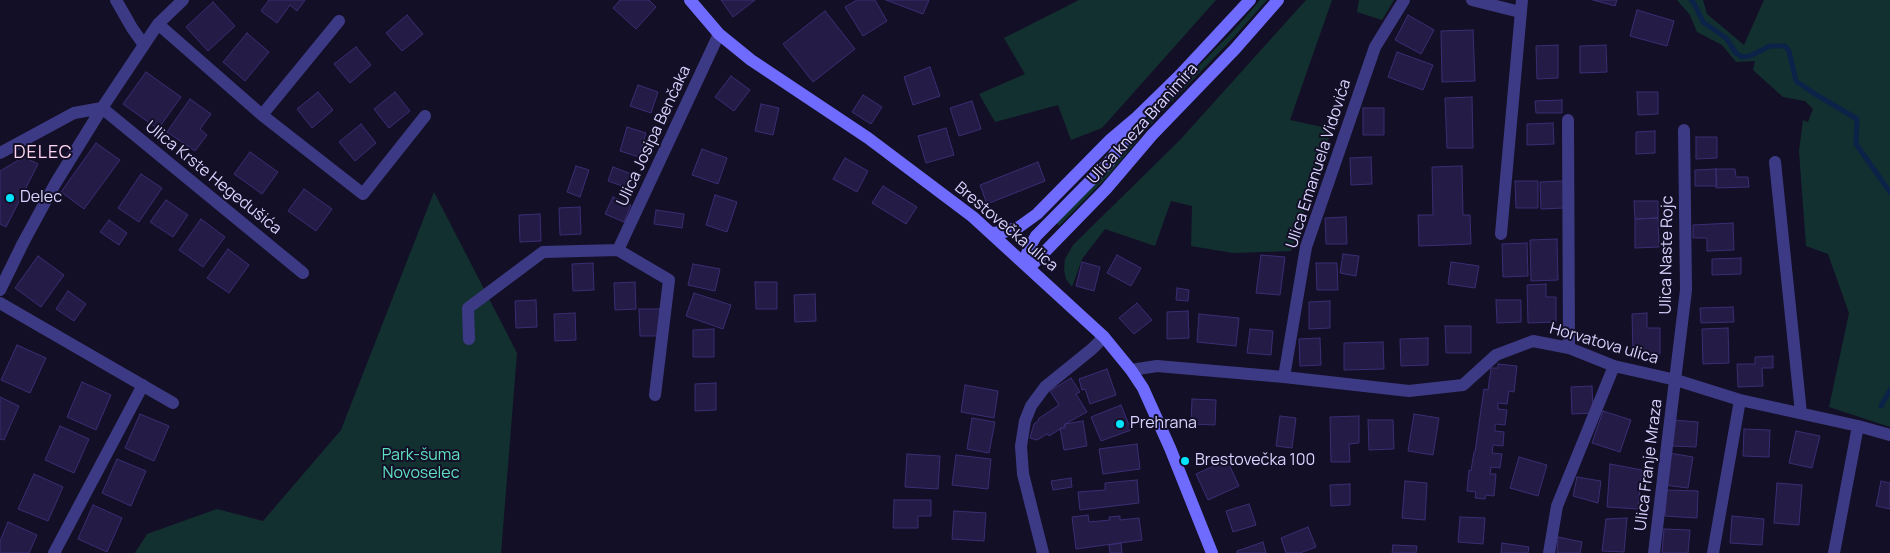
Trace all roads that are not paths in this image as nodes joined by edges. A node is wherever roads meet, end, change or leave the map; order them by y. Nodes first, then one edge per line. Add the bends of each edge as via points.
1 (116, 0) edge
2 (183, 0) edge
3 (690, 0) edge
4 (1250, 0) edge
5 (1278, 0) edge
6 (1404, 0) edge
7 (1472, 0) edge
8 (1521, 6) edge
9 (339, 21) dead end
10 (158, 24) junction
11 (719, 34) junction
12 (144, 45) junction
13 (102, 108) junction
14 (262, 115) junction
15 (425, 116) dead end
16 (1137, 117) junction
17 (1568, 120) dead end
18 (1684, 130) dead end
19 (0, 153) edge
20 (1775, 162) dead end
21 (991, 233) junction
22 (1501, 234) dead end
23 (618, 250) junction
24 (1027, 265) junction
25 (303, 273) dead end
26 (0, 290) edge
27 (0, 303) edge
28 (1104, 337) junction
29 (469, 339) dead end
30 (1569, 348) junction
31 (1614, 366) junction
32 (1131, 370) junction
33 (1284, 377) junction
34 (1676, 380) junction
35 (143, 386) junction
36 (655, 395) dead end
37 (1740, 400) junction
38 (173, 403) dead end
39 (1801, 413) junction
40 (1858, 426) junction
41 (1890, 435) edge
42 (54, 553) edge
43 (1043, 553) edge
44 (1212, 553) edge
45 (1549, 553) edge
46 (1654, 553) edge
47 (1713, 553) edge
48 (1834, 553) edge

1 - 12 street
2 - 10 street
3 - 11 street, Brestovečka ulica
4 - 16 street, Ulica kneza Branimira
5 - 24 street, Ulica kneza Branimira via 1157,129 1106,189
6 - 33 street, Ulica Emanuela Vidovića via 1376,47 1306,247
7 - 8 street
8 - 22 street
9 - 14 street
10 - 12 street
10 - 14 street
11 - 21 street, Brestovečka ulica via 751,60 868,138
11 - 23 street, Ulica Josipa Benčaka
12 - 13 street
13 - 19 street via 74,113
13 - 25 street, Ulica Krste Hegedušića
13 - 26 street via 56,184
14 - 15 street via 364,194
16 - 21 street, Ulica kneza Branimira via 1110,139 1030,220 1012,230
16 - 24 street, Ulica kneza Branimira via 1108,162 1036,236 1029,248
17 - 30 street
18 - 34 street, Ulica Naste Rojc via 1686,290
20 - 39 street
21 - 24 street, Brestovečka ulica
23 - 29 street via 543,252 468,308
23 - 36 street via 670,280
24 - 28 street, Brestovečka ulica
27 - 35 street
28 - 32 street, Brestovečka ulica
28 - 43 street via 1045,387 1025,420 1021,446 1023,474
30 - 31 street, Horvatova ulica
30 - 33 street, Horvatova ulica via 1533,341 1496,355 1463,385 1409,391
31 - 34 street, Horvatova ulica
31 - 45 street via 1557,506
32 - 33 street, Horvatova ulica via 1157,366
32 - 44 street, Brestovečka ulica via 1143,388 1170,448
34 - 37 street, Horvatova ulica
34 - 46 street, Ulica Franje Mraza
35 - 38 street
35 - 42 street
37 - 39 street, Horvatova ulica
37 - 47 street
39 - 40 street, Horvatova ulica
40 - 41 street, Horvatova ulica
40 - 48 street

